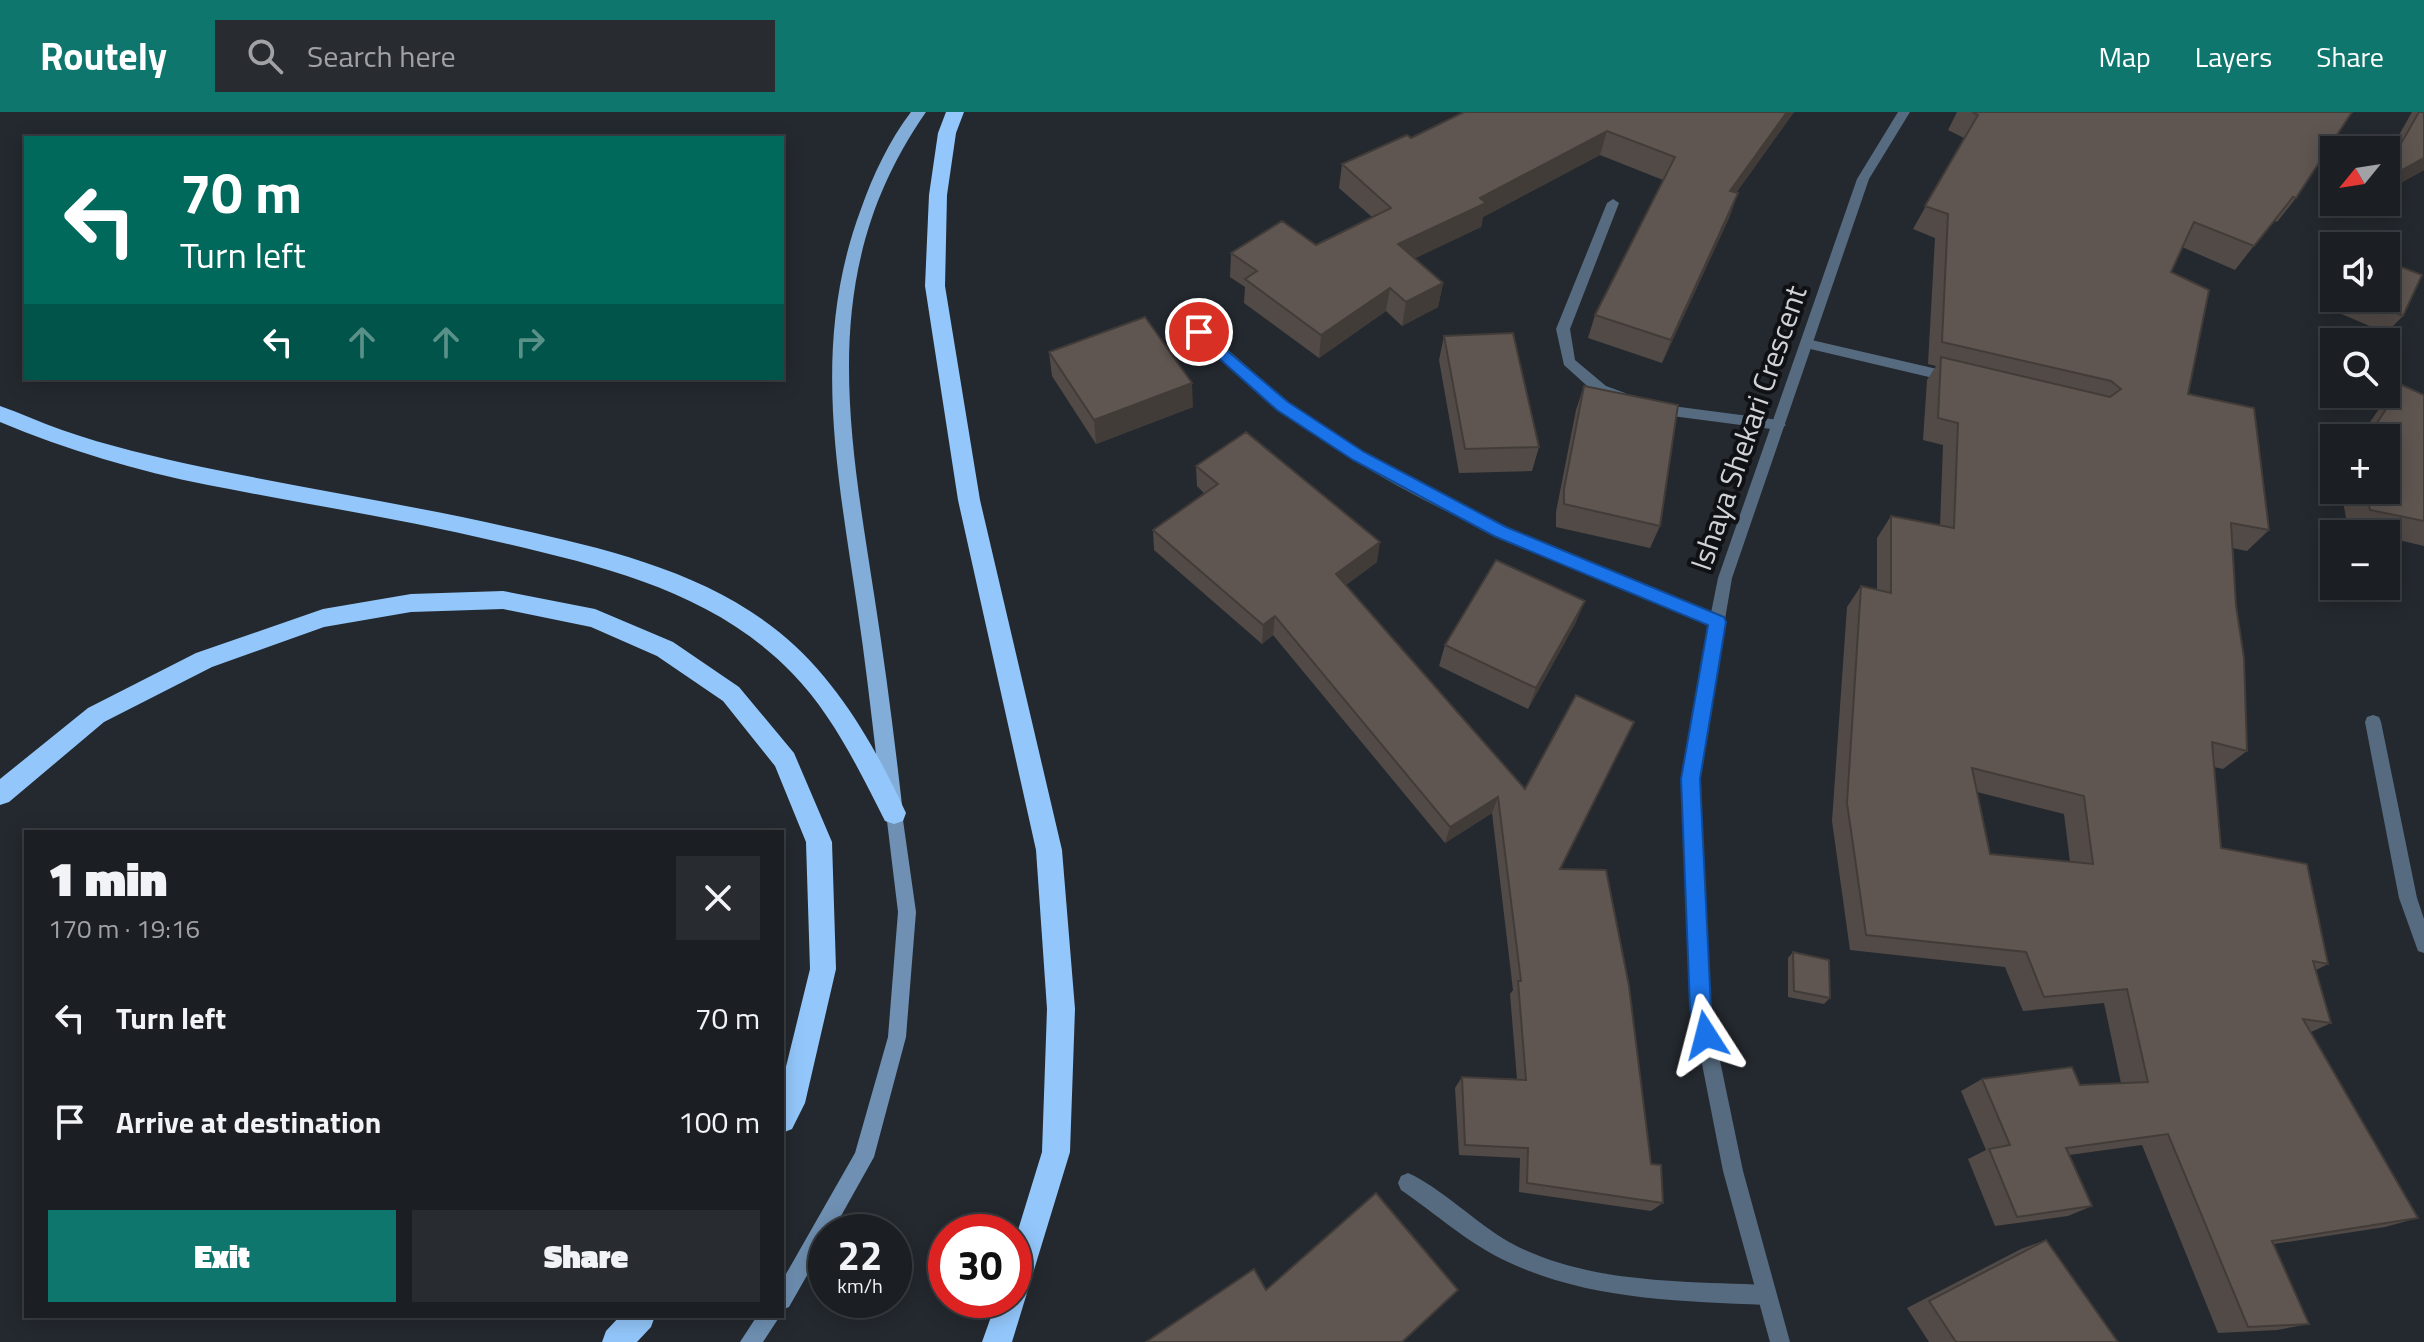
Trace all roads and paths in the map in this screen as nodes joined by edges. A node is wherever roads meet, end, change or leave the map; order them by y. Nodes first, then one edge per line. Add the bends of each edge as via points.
1 (919, 112) edge
2 (955, 112) edge
3 (1904, 112) edge
4 (1613, 203) dead end
5 (1199, 332) dead end
6 (1807, 344) junction
7 (1958, 379) edge
8 (0, 414) edge
9 (1779, 425) junction
10 (1718, 622) junction
11 (2373, 722) dead end
12 (0, 794) edge
13 (894, 813) junction
14 (2424, 945) edge
15 (784, 1115) edge
16 (1408, 1183) dead end
17 (1032, 1232) edge
18 (1766, 1295) junction
19 (784, 1297) edge
20 (638, 1318) edge
21 (768, 1318) edge
22 (1006, 1318) edge
23 (617, 1342) edge
24 (750, 1342) edge
25 (997, 1342) edge
26 (1780, 1342) edge

1 - 13 main road via 898,137 860,224 842,299 836,380
2 - 17 highway via 938,195 935,286 969,500 1049,850 1061,1009 1056,1152
3 - 6 street, Ishaya Shekari Crescent via 1863,179
4 - 9 street via 1563,329 1569,362 1601,390 1652,409
5 - 10 street via 1283,406 1358,456 1500,532
6 - 7 street
6 - 9 street, Ishaya Shekari Crescent
8 - 13 highway via 37,431 149,464 416,514 649,570 739,615 800,666 853,736
9 - 10 street, Ishaya Shekari Crescent via 1725,578
10 - 18 street, Ishaya Shekari Crescent via 1690,779 1700,1008 1733,1171
11 - 14 street via 2408,898
12 - 15 highway via 96,715 204,660 323,618 411,603 503,600 595,618 665,649 731,694 785,760 819,842 823,969
13 - 19 street via 907,912 897,1037 864,1157
16 - 18 street via 1512,1254 1571,1277
18 - 26 street, Ishaya Shekari Crescent
20 - 23 highway
21 - 24 street
22 - 25 highway

